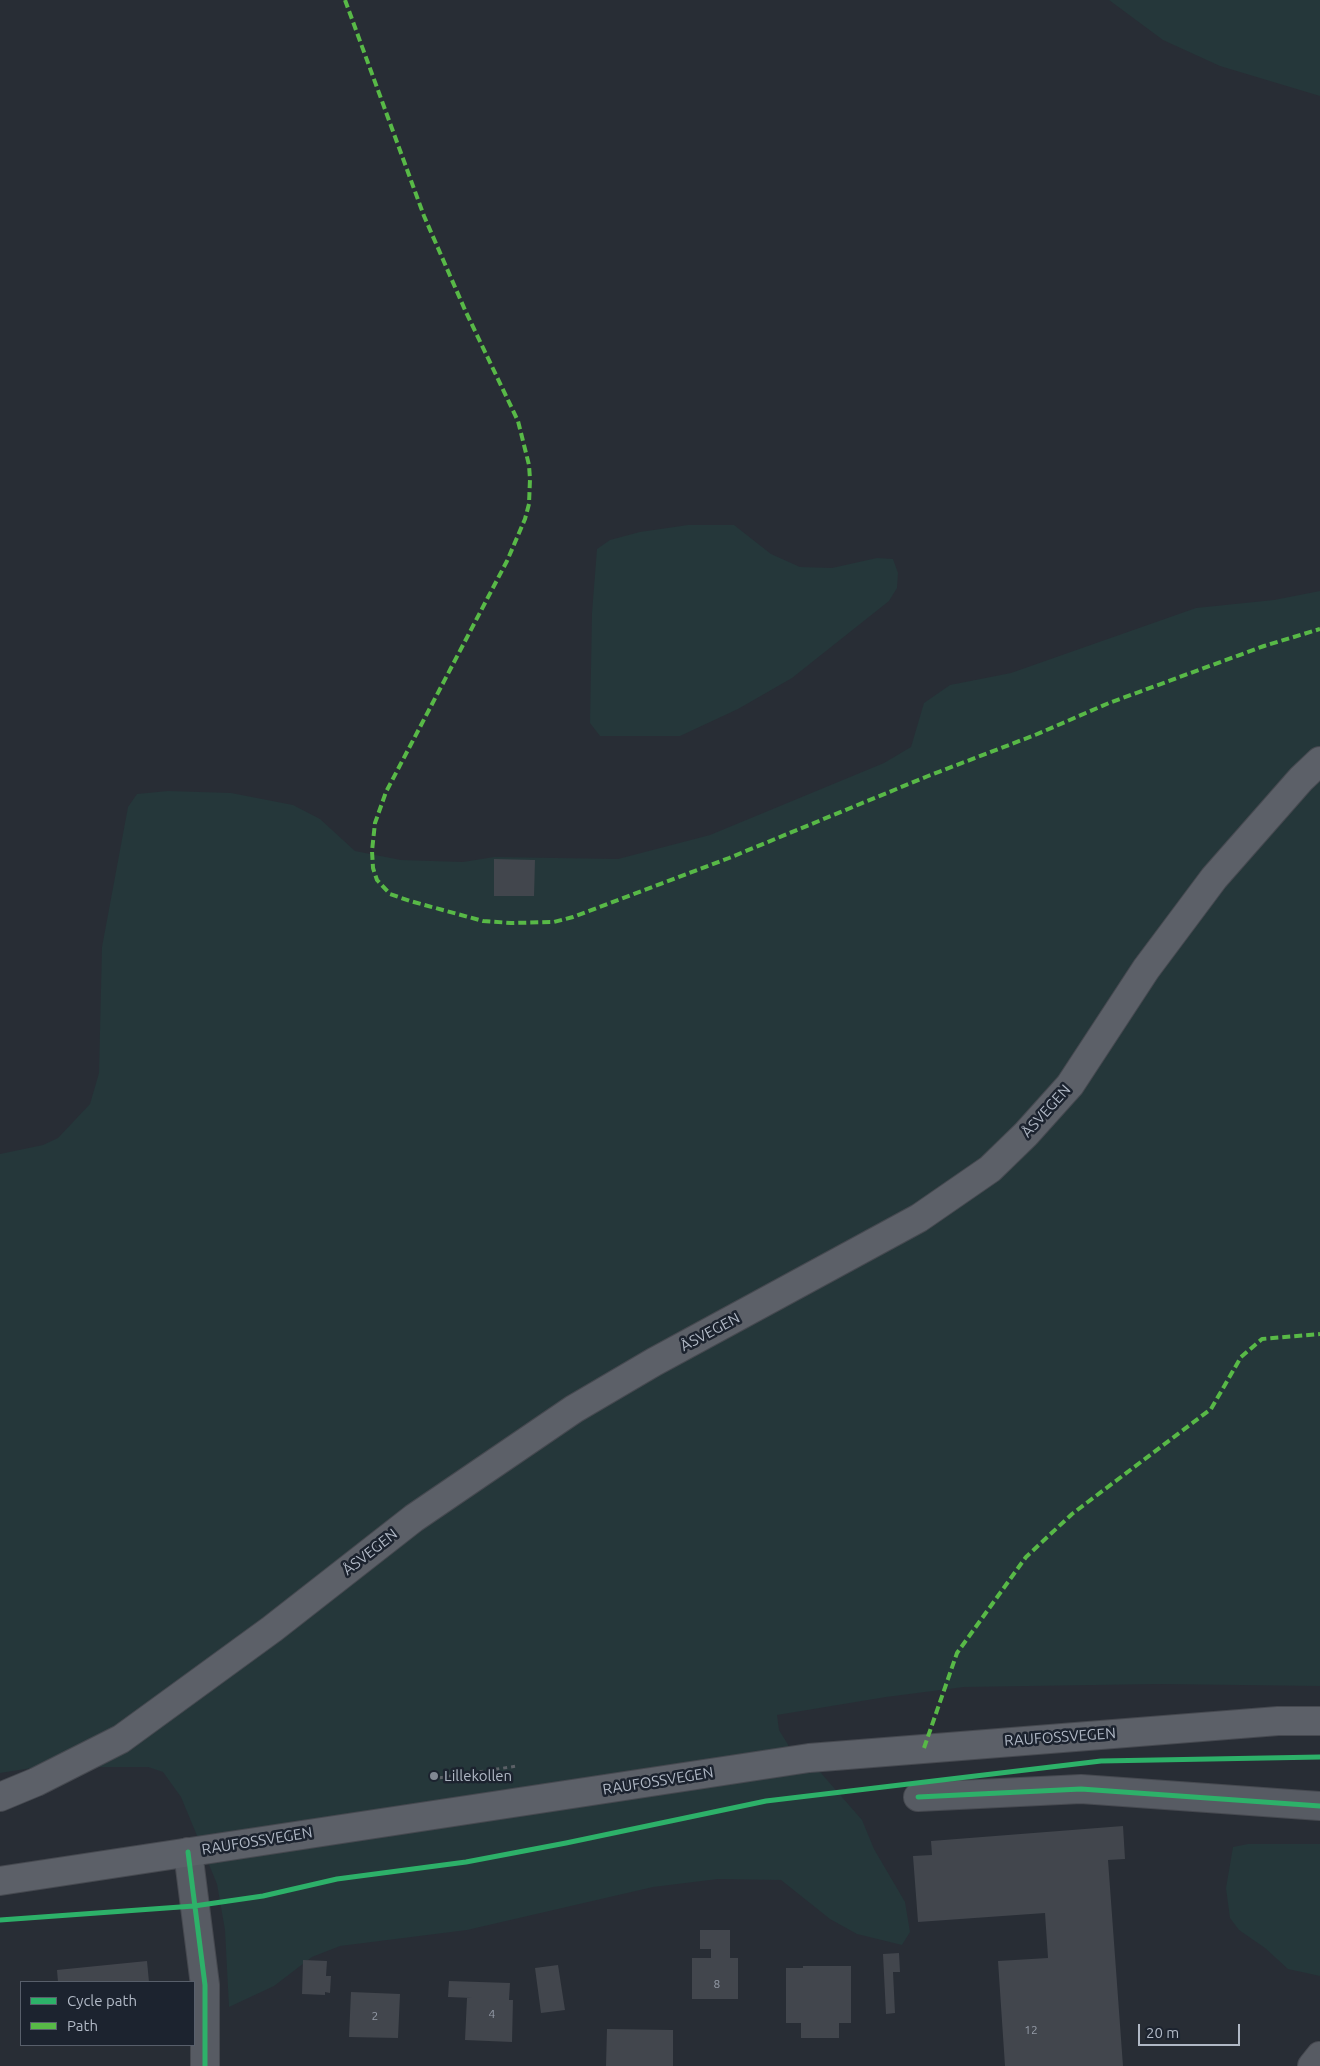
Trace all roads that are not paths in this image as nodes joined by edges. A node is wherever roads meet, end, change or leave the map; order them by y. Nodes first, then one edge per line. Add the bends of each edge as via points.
1 (1320, 761) edge
2 (1320, 1722) edge
3 (0, 1796) edge
4 (918, 1797) dead end
5 (1320, 1806) edge
6 (188, 1852) junction
7 (0, 1881) edge
8 (1320, 2056) edge
9 (205, 2066) edge
10 (1312, 2066) edge

1 - 3 main road, ÅSVEGEN via 1214,878 1146,969 1070,1085 990,1169 919,1218 654,1362 574,1410 414,1518 272,1629 120,1739 36,1782
2 - 6 main road, RAUFOSSVEGEN via 1278,1721 809,1758
4 - 5 street via 1081,1789
6 - 7 main road, RAUFOSSVEGEN
6 - 9 street via 205,1985
8 - 10 street

